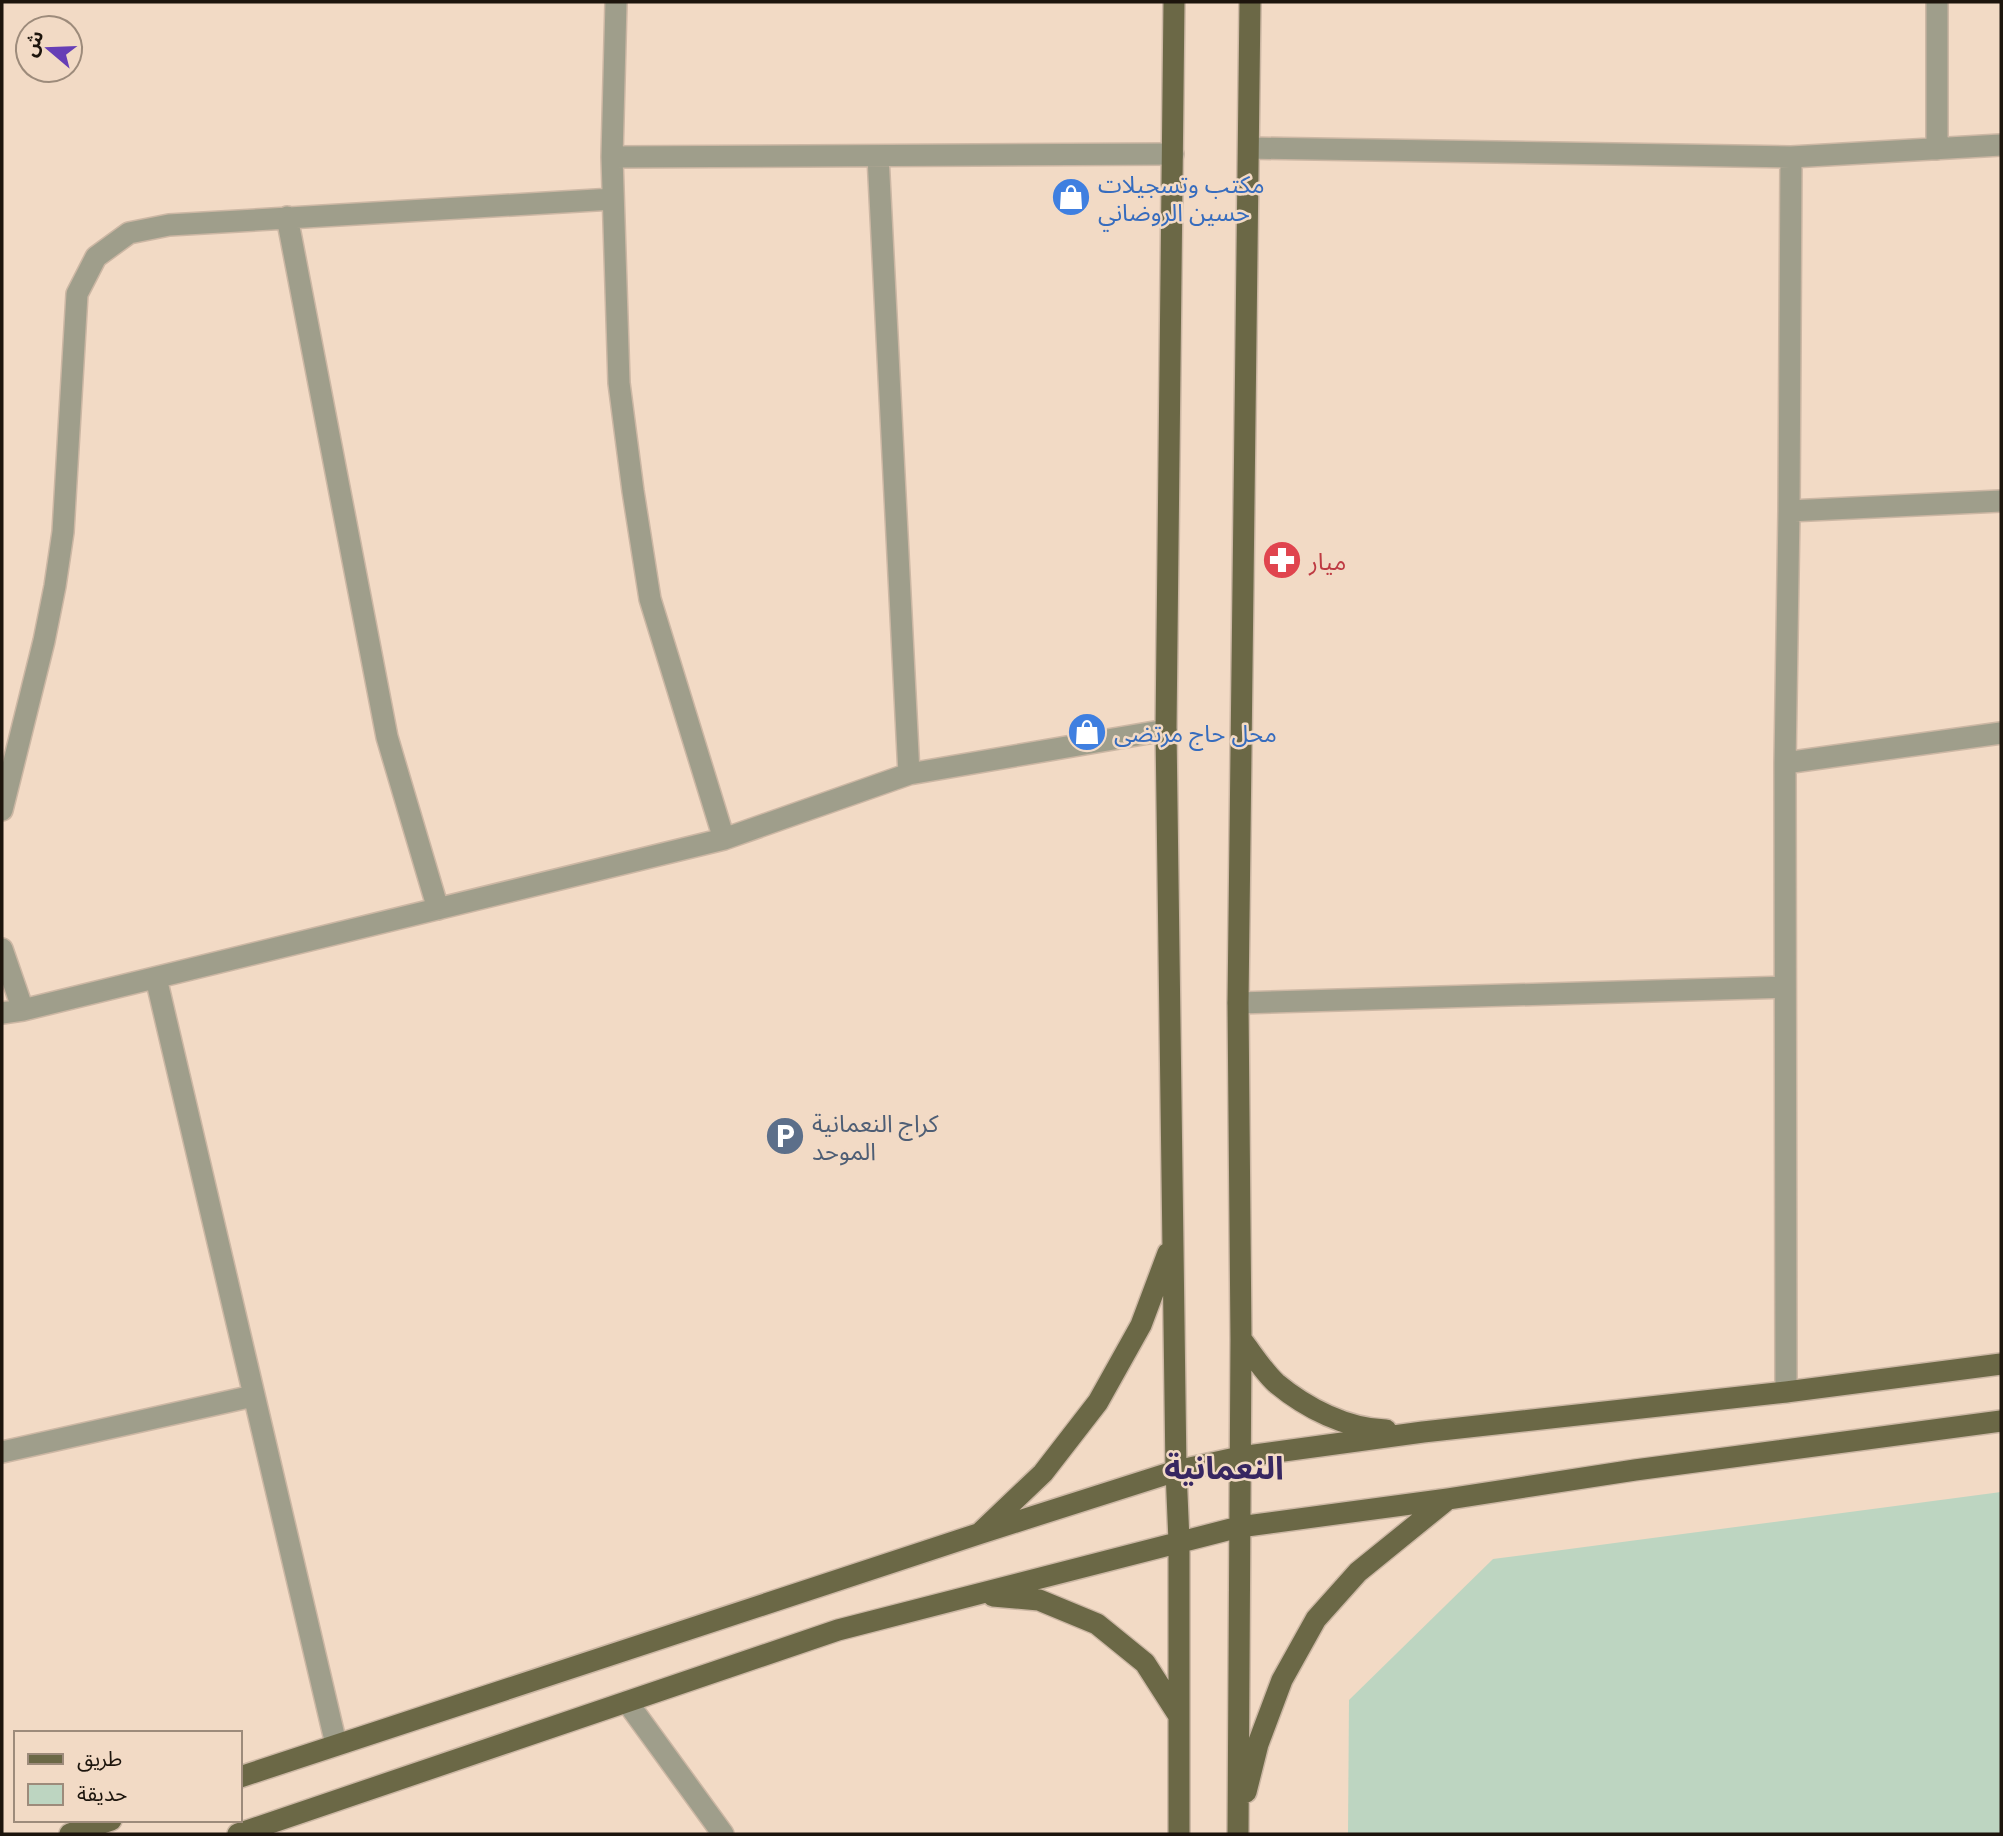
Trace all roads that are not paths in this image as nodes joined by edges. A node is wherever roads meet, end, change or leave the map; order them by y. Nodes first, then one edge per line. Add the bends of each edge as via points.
1 (615, 2) edge
2 (1174, 2) edge
3 (1250, 2) edge
4 (1937, 2) edge
5 (2001, 145) edge
6 (1249, 148) junction
7 (1937, 149) junction
8 (1173, 154) junction
9 (878, 156) junction
10 (612, 157) junction
11 (1791, 157) junction
12 (613, 199) junction
13 (287, 217) junction
14 (2001, 502) edge
15 (1789, 511) junction
16 (1166, 730) junction
17 (2001, 733) edge
18 (1785, 763) junction
19 (909, 774) junction
20 (2, 810) edge
21 (724, 839) junction
22 (438, 909) junction
23 (2, 949) edge
24 (156, 978) junction
25 (1785, 987) junction
26 (1238, 1003) junction
27 (12, 1012) edge
28 (1173, 1242) junction
29 (1241, 1339) junction
30 (2001, 1364) edge
31 (1786, 1392) junction
32 (253, 1396) junction
33 (2001, 1421) edge
34 (1423, 1432) junction
35 (2, 1452) edge
36 (1240, 1457) junction
37 (1176, 1472) junction
38 (1448, 1499) junction
39 (1239, 1527) junction
40 (978, 1534) junction
41 (1179, 1541) junction
42 (977, 1595) junction
43 (627, 1702) junction
44 (1179, 1716) junction
45 (336, 1744) junction
46 (242, 1776) edge
47 (105, 1822) edge
48 (1238, 1829) edge
49 (70, 1834) edge
50 (238, 1834) edge
51 (723, 1834) edge
52 (1179, 1834) edge

1 - 10 street
2 - 8 main road
3 - 6 main road
4 - 7 street
5 - 7 street
6 - 11 street
6 - 26 main road
7 - 11 street
8 - 9 street
8 - 16 main road
9 - 10 street
9 - 19 street
10 - 12 street
11 - 15 street
12 - 13 street
12 - 21 street via 619,383 650,599
13 - 20 street via 169,225 129,233 96,257 77,294 63,532 44,641
13 - 22 street via 387,737
14 - 15 street
15 - 18 street
16 - 19 street
16 - 28 main road
17 - 18 street
18 - 25 street
19 - 21 street
21 - 22 street
22 - 24 street
23 - 27 street
24 - 27 street
24 - 32 street
25 - 26 street
25 - 31 street
26 - 29 main road
28 - 37 main road
28 - 40 main road via 1141,1325 1098,1402 1043,1473
29 - 34 main road via 1275,1382 1319,1412 1370,1430
29 - 36 main road
30 - 31 main road
31 - 34 main road
32 - 35 street
32 - 45 street
33 - 38 main road
34 - 36 main road
36 - 37 main road
36 - 39 main road
37 - 40 main road
37 - 41 main road
38 - 39 main road
38 - 48 main road via 1358,1572 1316,1619 1282,1680 1258,1744
39 - 41 main road
39 - 48 main road
40 - 45 main road
41 - 42 main road
41 - 44 main road
42 - 43 main road via 838,1630
42 - 44 main road via 1039,1600 1097,1624 1145,1664
43 - 50 main road
43 - 51 street
44 - 52 main road
45 - 46 main road
47 - 49 main road

